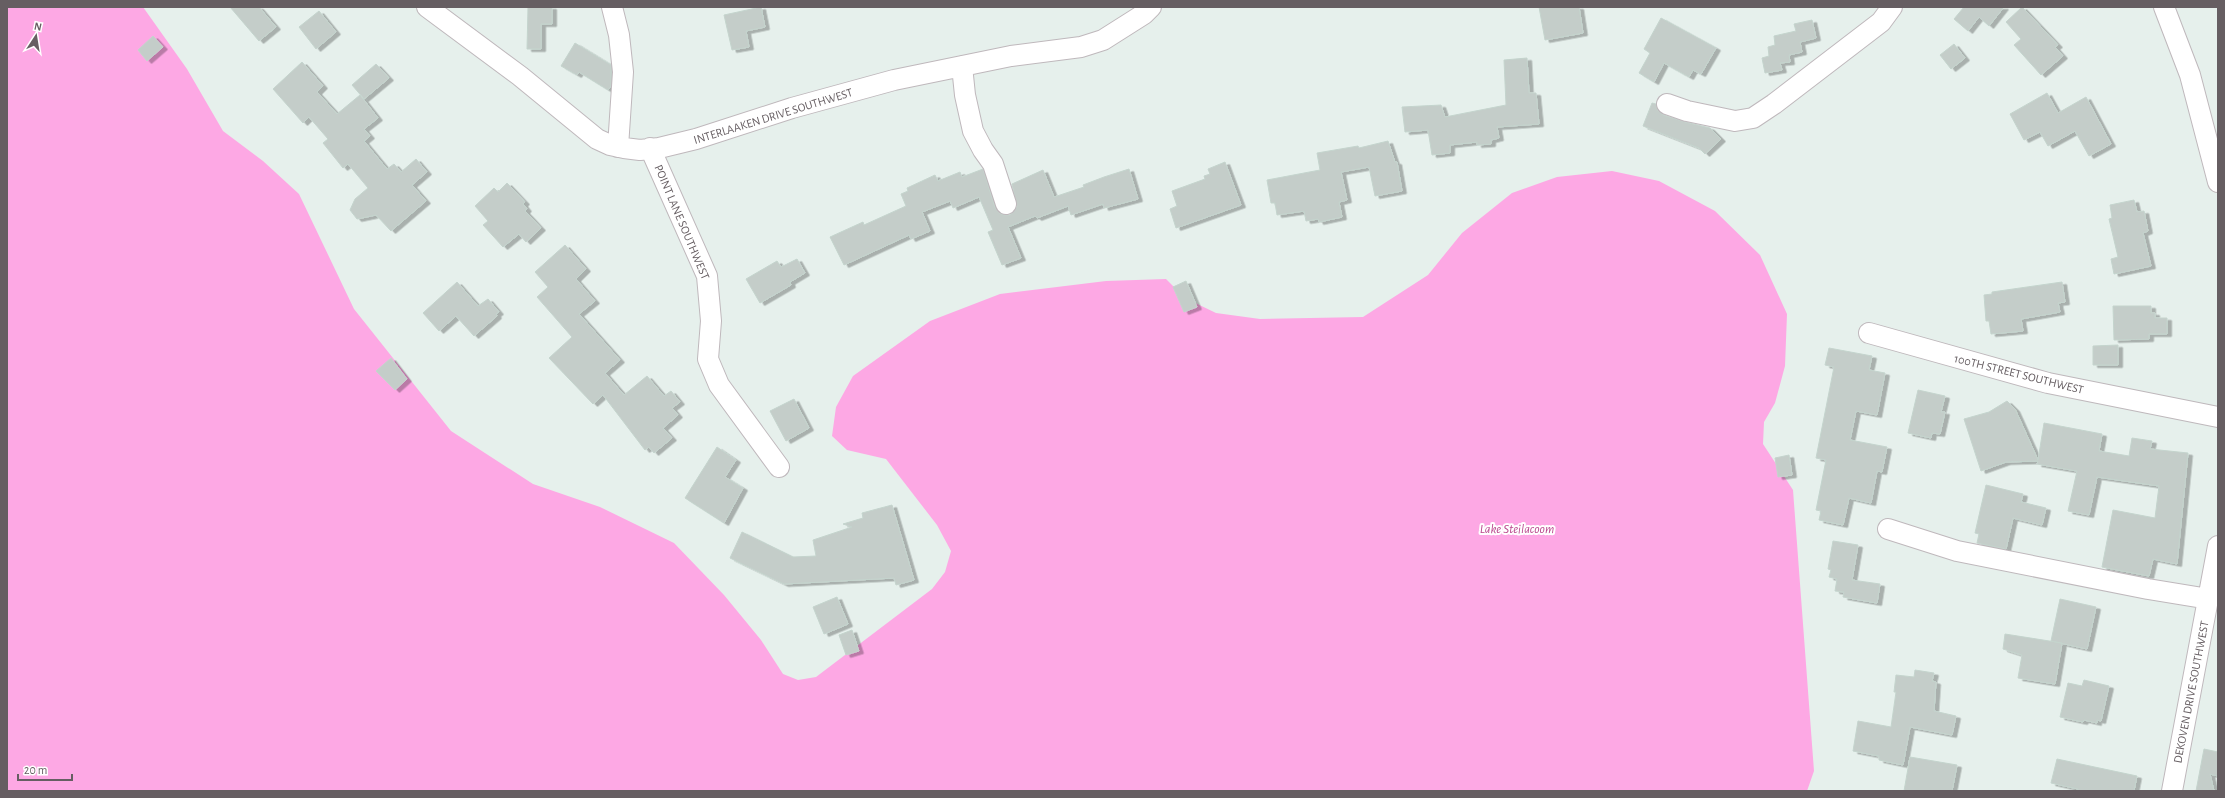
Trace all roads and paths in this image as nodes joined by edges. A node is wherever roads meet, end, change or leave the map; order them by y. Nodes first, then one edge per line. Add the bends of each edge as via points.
1 (427, 7) edge
2 (612, 7) edge
3 (1152, 7) edge
4 (1892, 7) edge
5 (2164, 7) edge
6 (962, 66) junction
7 (1667, 104) dead end
8 (2218, 119) edge
9 (2209, 141) junction
10 (618, 147) junction
11 (650, 148) junction
12 (2218, 182) edge
13 (1006, 204) dead end
14 (1869, 333) dead end
15 (2218, 417) edge
16 (779, 467) dead end
17 (1888, 529) dead end
18 (2218, 546) edge
19 (2209, 599) junction
20 (2172, 791) edge

1 - 10 street, INTERLAAKEN DRIVE SOUTHWEST via 520,76 580,127 597,139
2 - 10 street via 619,35 623,72
3 - 6 street, INTERLAAKEN DRIVE SOUTHWEST via 1102,40 1081,47 1011,56
4 - 7 street via 1881,22 1752,118 1735,121
5 - 9 street via 2190,75
6 - 11 street, INTERLAAKEN DRIVE SOUTHWEST via 894,80 792,108 696,139
6 - 13 street via 973,131 993,164
8 - 9 street
9 - 12 street
10 - 11 street, INTERLAAKEN DRIVE SOUTHWEST via 640,150
11 - 16 street, POINT LANE SOUTHWEST via 707,276 711,321 708,359 719,385
14 - 15 street, 100TH STREET SOUTHWEST via 2048,384
17 - 19 street via 1957,551
18 - 19 street, DEKOVEN DRIVE SOUTHWEST
19 - 20 street, DEKOVEN DRIVE SOUTHWEST

